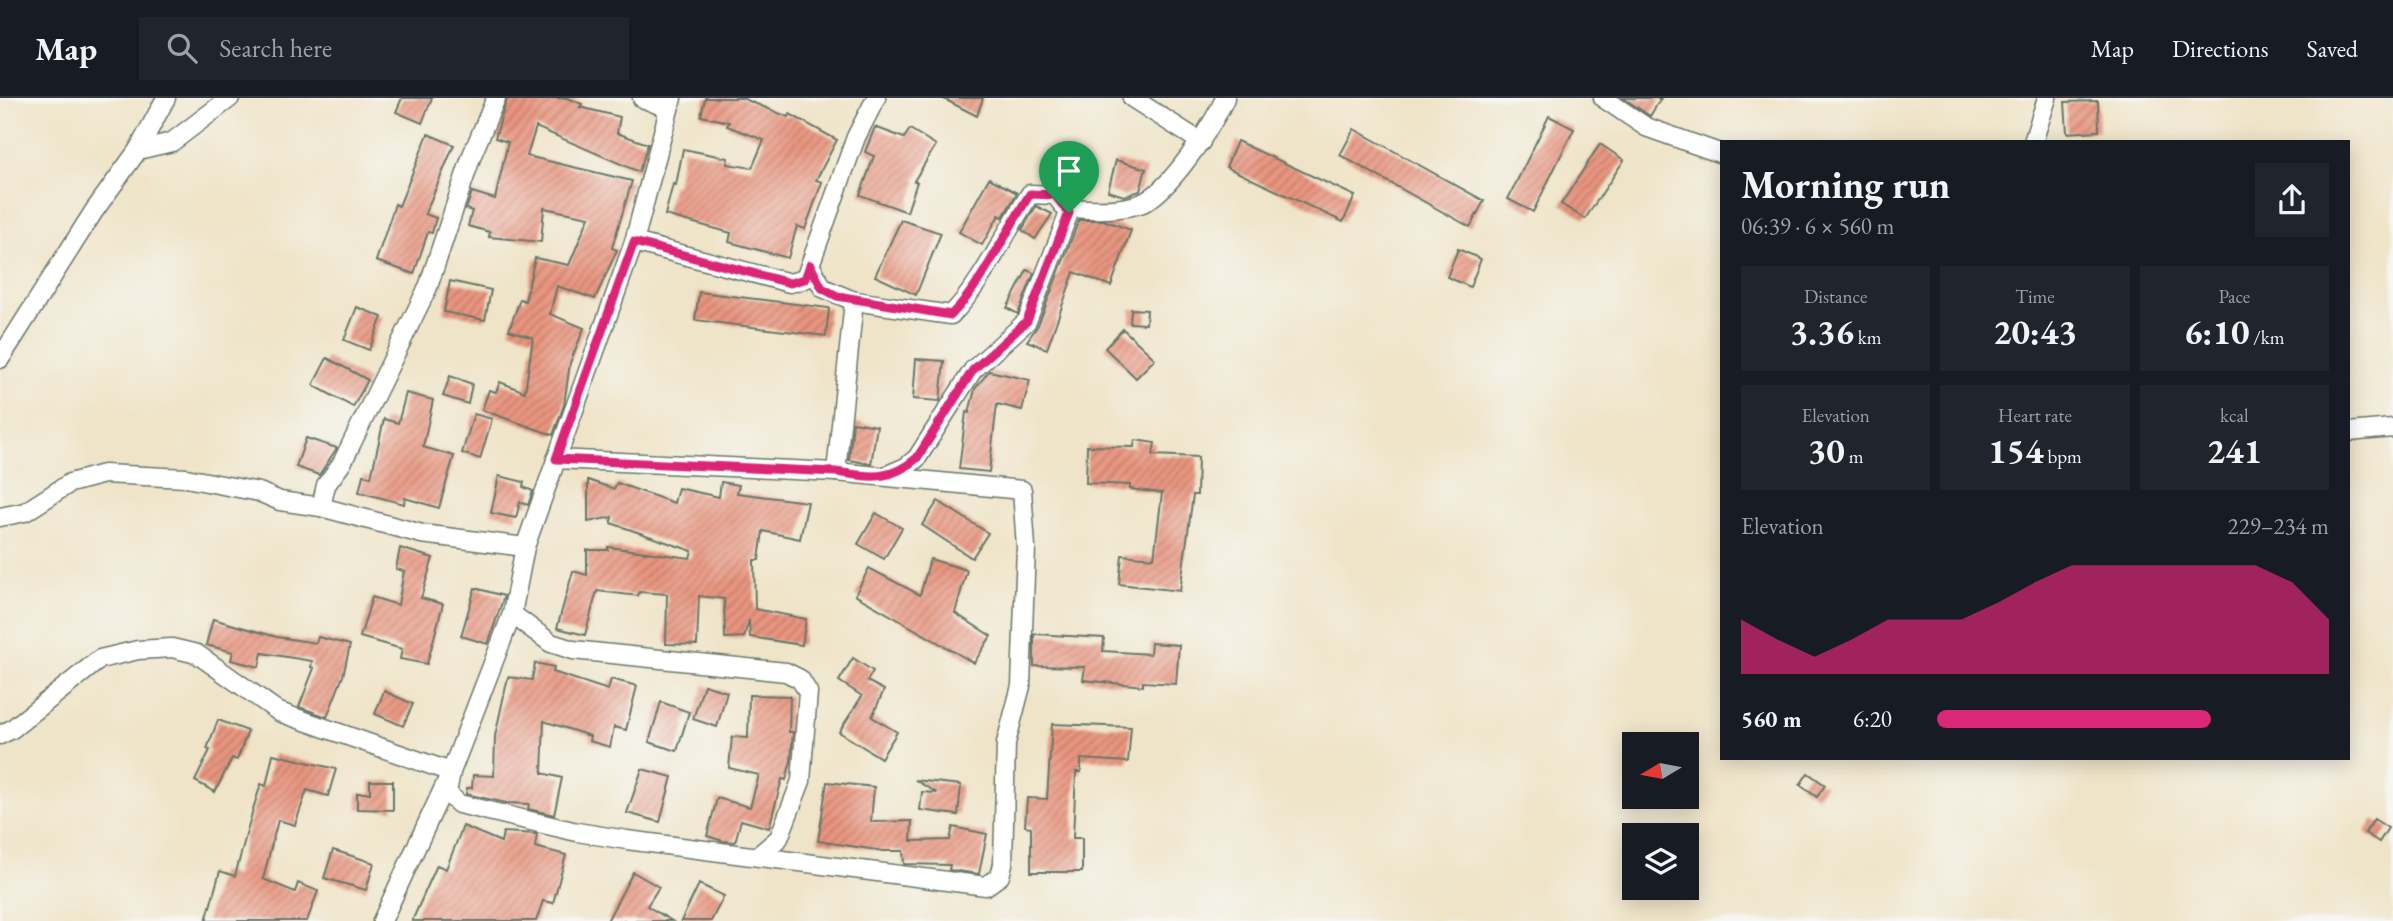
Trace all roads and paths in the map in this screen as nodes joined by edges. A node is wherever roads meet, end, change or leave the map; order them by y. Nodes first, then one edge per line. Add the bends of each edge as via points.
1 (166, 98) edge
2 (230, 98) edge
3 (496, 98) edge
4 (642, 98) edge
5 (876, 98) edge
6 (1132, 98) edge
7 (1225, 98) edge
8 (1603, 98) edge
9 (2047, 98) edge
10 (669, 103) edge
11 (2034, 140) edge
12 (1201, 142) junction
13 (138, 150) junction
14 (1720, 153) edge
15 (1069, 213) junction
16 (634, 242) junction
17 (810, 265) junction
18 (854, 301) junction
19 (0, 359) edge
20 (2393, 428) edge
21 (2350, 432) edge
22 (556, 459) junction
23 (836, 472) junction
24 (878, 478) junction
25 (321, 507) junction
26 (0, 517) edge
27 (525, 547) junction
28 (512, 614) junction
29 (0, 735) edge
30 (451, 772) junction
31 (779, 838) junction
32 (759, 855) junction
33 (791, 861) junction
34 (382, 921) edge

1 - 13 street
2 - 13 street via 172,142
3 - 25 street via 471,155 428,287 342,463 326,485
4 - 10 street
5 - 17 street via 856,137
6 - 12 street
7 - 12 street
8 - 14 street via 1646,127
9 - 11 street
10 - 16 street
12 - 15 street via 1150,198 1139,204 1074,208
13 - 19 street
15 - 18 street via 1055,195 1030,194 979,275 973,293 951,315
15 - 24 street via 1027,321 973,370 917,458
16 - 17 street via 790,283 805,279
16 - 22 street
17 - 18 street via 822,288
18 - 23 street
20 - 21 street
22 - 23 street
22 - 27 street
23 - 24 street
24 - 33 street via 1021,490 1026,547 1021,686 1006,743 1003,864 1000,876 986,886
25 - 26 street via 186,478 104,474 70,483 25,512
25 - 27 street via 422,534
27 - 28 street
28 - 30 street
28 - 31 street via 551,643 573,650 786,672 800,679 808,692 801,781
29 - 30 street via 100,659 172,648 197,654 279,712
30 - 32 street via 447,793 459,804 577,832
30 - 34 street
31 - 32 street
31 - 33 street
32 - 33 street

